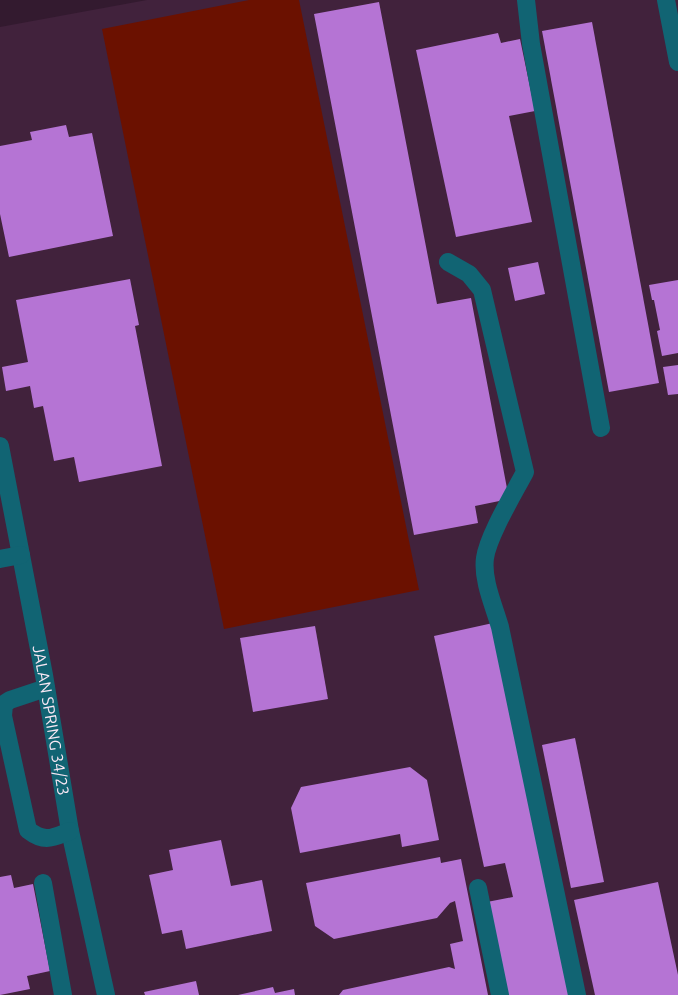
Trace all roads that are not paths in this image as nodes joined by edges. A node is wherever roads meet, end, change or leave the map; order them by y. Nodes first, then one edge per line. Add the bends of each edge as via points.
1 (526, 0) edge
2 (666, 0) edge
3 (678, 62) edge
4 (448, 262) dead end
5 (601, 429) dead end
6 (0, 446) edge
7 (21, 555) junction
8 (0, 559) edge
9 (46, 688) junction
10 (70, 831) junction
11 (43, 883) dead end
12 (478, 888) dead end
13 (63, 995) edge
14 (106, 995) edge
15 (500, 995) edge
16 (577, 995) edge

1 - 5 lane
2 - 3 lane
4 - 16 lane via 469,274 482,290 525,472 490,542 485,578 500,627
6 - 7 lane, JALAN SPRING 34/23
7 - 8 lane
7 - 9 lane, JALAN SPRING 34/23
9 - 10 lane, JALAN SPRING 34/23
9 - 10 lane via 4,704 3,717 28,830 38,838 49,839
10 - 14 lane, JALAN SPRING 34/23
11 - 13 lane
12 - 15 lane

